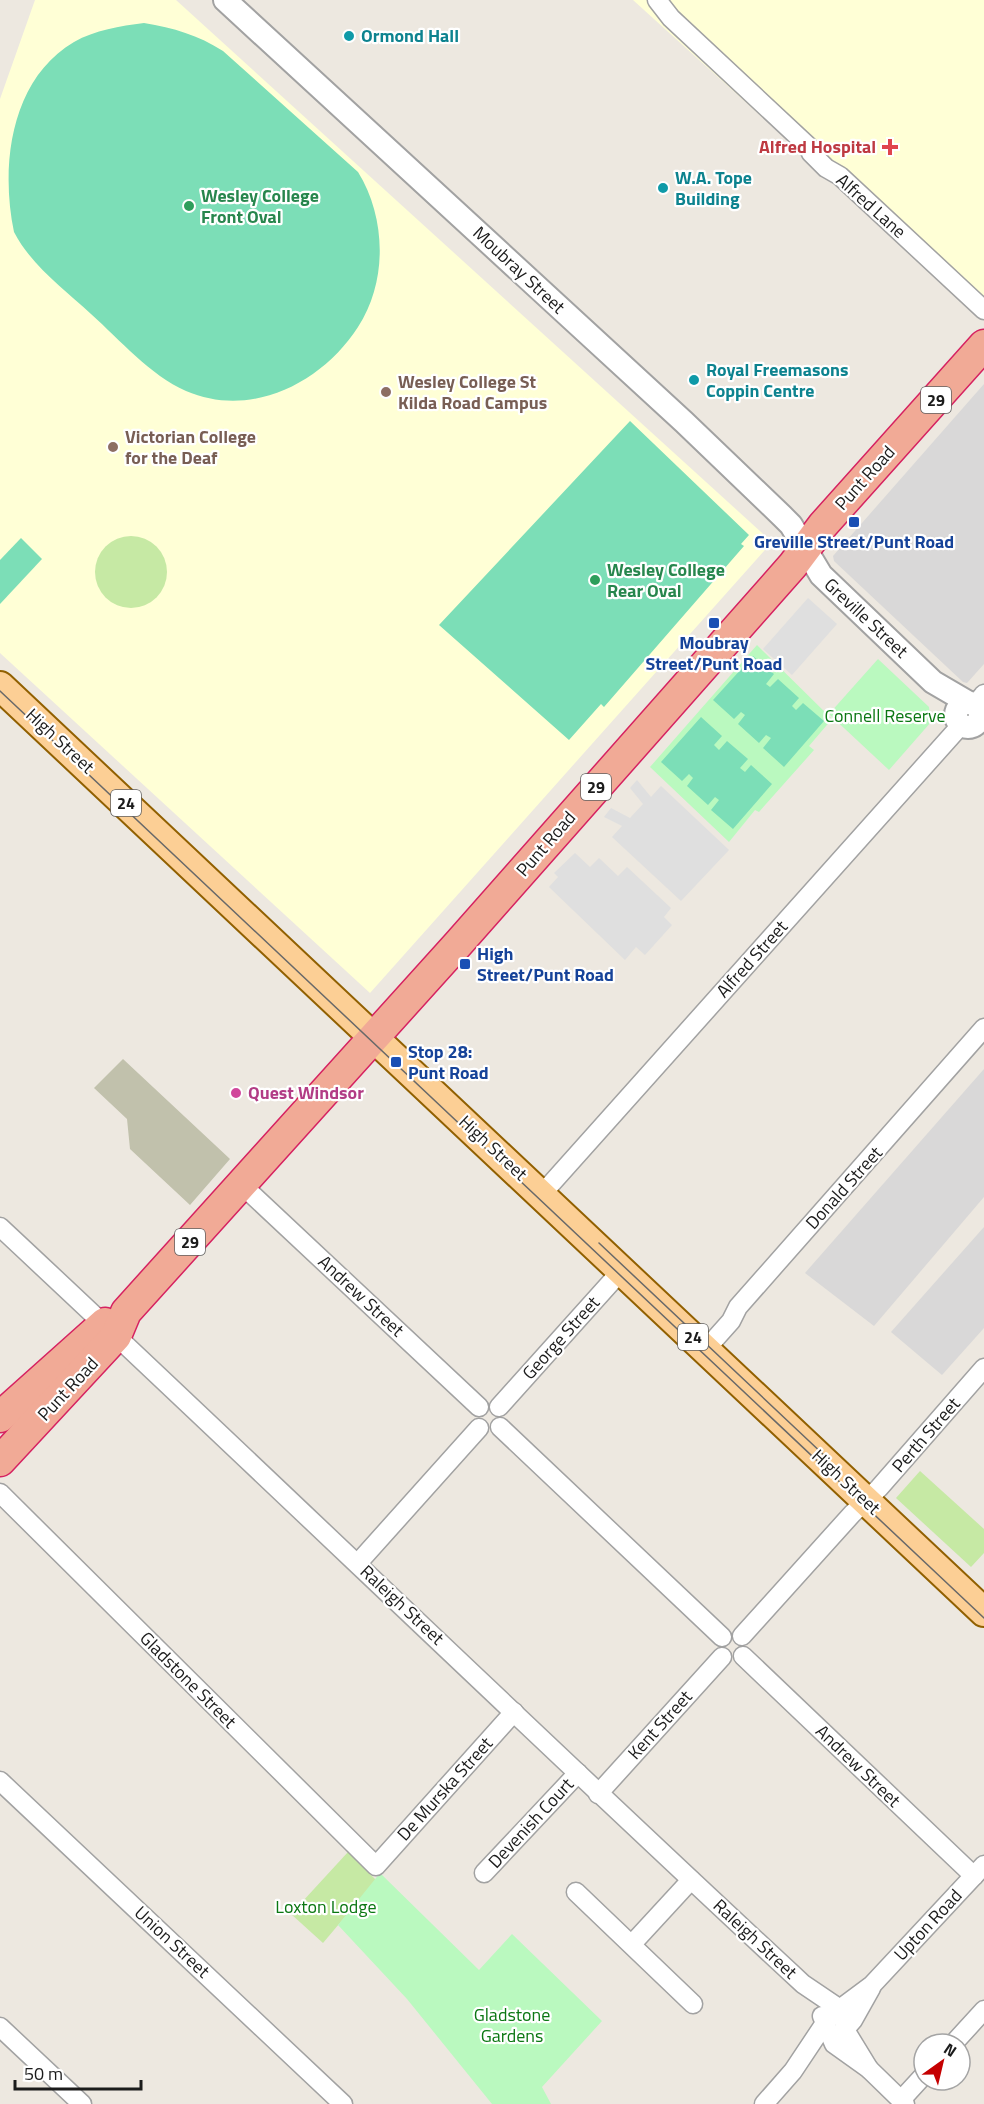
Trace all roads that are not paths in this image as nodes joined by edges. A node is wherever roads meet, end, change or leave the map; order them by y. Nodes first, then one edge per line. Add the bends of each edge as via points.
1 (225, 0) edge
2 (657, 0) edge
3 (984, 310) edge
4 (984, 345) edge
5 (805, 548) junction
6 (0, 686) edge
7 (974, 715) edge
8 (984, 1028) edge
9 (375, 1037) junction
10 (243, 1185) junction
11 (542, 1194) junction
12 (0, 1227) edge
13 (622, 1270) junction
14 (116, 1324) junction
15 (706, 1349) junction
16 (984, 1368) edge
17 (479, 1407) junction
18 (499, 1407) junction
19 (0, 1417) edge
20 (500, 1427) junction
21 (479, 1428) junction
22 (0, 1461) edge
23 (0, 1493) edge
24 (866, 1500) junction
25 (358, 1563) junction
26 (984, 1612) edge
27 (742, 1635) junction
28 (722, 1637) junction
29 (743, 1656) junction
30 (722, 1657) junction
31 (514, 1712) junction
32 (578, 1773) junction
33 (0, 1781) edge
34 (598, 1794) junction
35 (376, 1866) joint
36 (979, 1870) edge
37 (484, 1873) dead end
38 (692, 1880) junction
39 (576, 1892) dead end
40 (632, 1944) junction
41 (803, 1984) junction
42 (872, 1985) junction
43 (693, 2004) dead end
44 (839, 2008) junction
45 (984, 2010) edge
46 (825, 2022) junction
47 (0, 2027) edge
48 (846, 2029) junction
49 (964, 2032) edge
50 (832, 2042) junction
51 (869, 2069) junction
52 (793, 2071) junction
53 (903, 2102) edge
54 (82, 2104) edge
55 (343, 2104) edge
56 (764, 2104) edge

1 - 5 street, Moubray Street via 684,422 791,525
2 - 3 street, Alfred Lane via 811,153
4 - 5 highway, Punt Road / 29
5 - 7 street, Greville Street via 820,575 933,682
5 - 9 highway, Punt Road / 29
6 - 9 main road, High Street / 24
7 - 11 street, Alfred Street
8 - 15 street, Donald Street via 738,1307
9 - 10 highway, Punt Road / 29
9 - 11 main road, High Street / 24
10 - 14 highway, Punt Road / 29
10 - 17 street, Andrew Street
11 - 13 main road, High Street / 24
12 - 14 street, Raleigh Street
13 - 15 main road, High Street / 24
13 - 18 street, George Street
14 - 19 highway, Punt Road / 29
14 - 22 highway, Punt Road / 29
14 - 25 street, Raleigh Street
15 - 24 main road, High Street / 24
16 - 24 street, Perth Street
17 - 18 street via 491,1403
17 - 21 street via 475,1420
18 - 20 street via 504,1419
20 - 21 street via 488,1432
20 - 28 street
21 - 25 street
23 - 35 street, Gladstone Street
24 - 26 main road, High Street / 24
24 - 27 street
25 - 31 street, Raleigh Street
27 - 28 street via 732,1632
27 - 29 street via 747,1648
28 - 30 street via 718,1645
29 - 30 street via 730,1661
29 - 36 street, Andrew Street
30 - 34 street, Kent Street
31 - 32 street, Raleigh Street
31 - 35 street, De Murska Street
32 - 34 street, Raleigh Street
32 - 37 street, Devenish Court
33 - 55 street, Union Street
34 - 38 street, Raleigh Street
36 - 42 street, Upton Road
38 - 40 street
38 - 41 street, Raleigh Street
39 - 40 street
40 - 43 street
41 - 44 street, Raleigh Street
41 - 46 street, Raleigh Street
42 - 44 street, Upton Road
42 - 48 street, Upton Road
44 - 46 street, Upton Road
44 - 48 street
45 - 49 street
46 - 50 street, Raleigh Street
46 - 52 street, Upton Road
47 - 54 street
48 - 50 street, Upton Road
48 - 51 street
50 - 51 street
50 - 52 street, Upton Road
51 - 53 street
52 - 56 street, Upton Road

